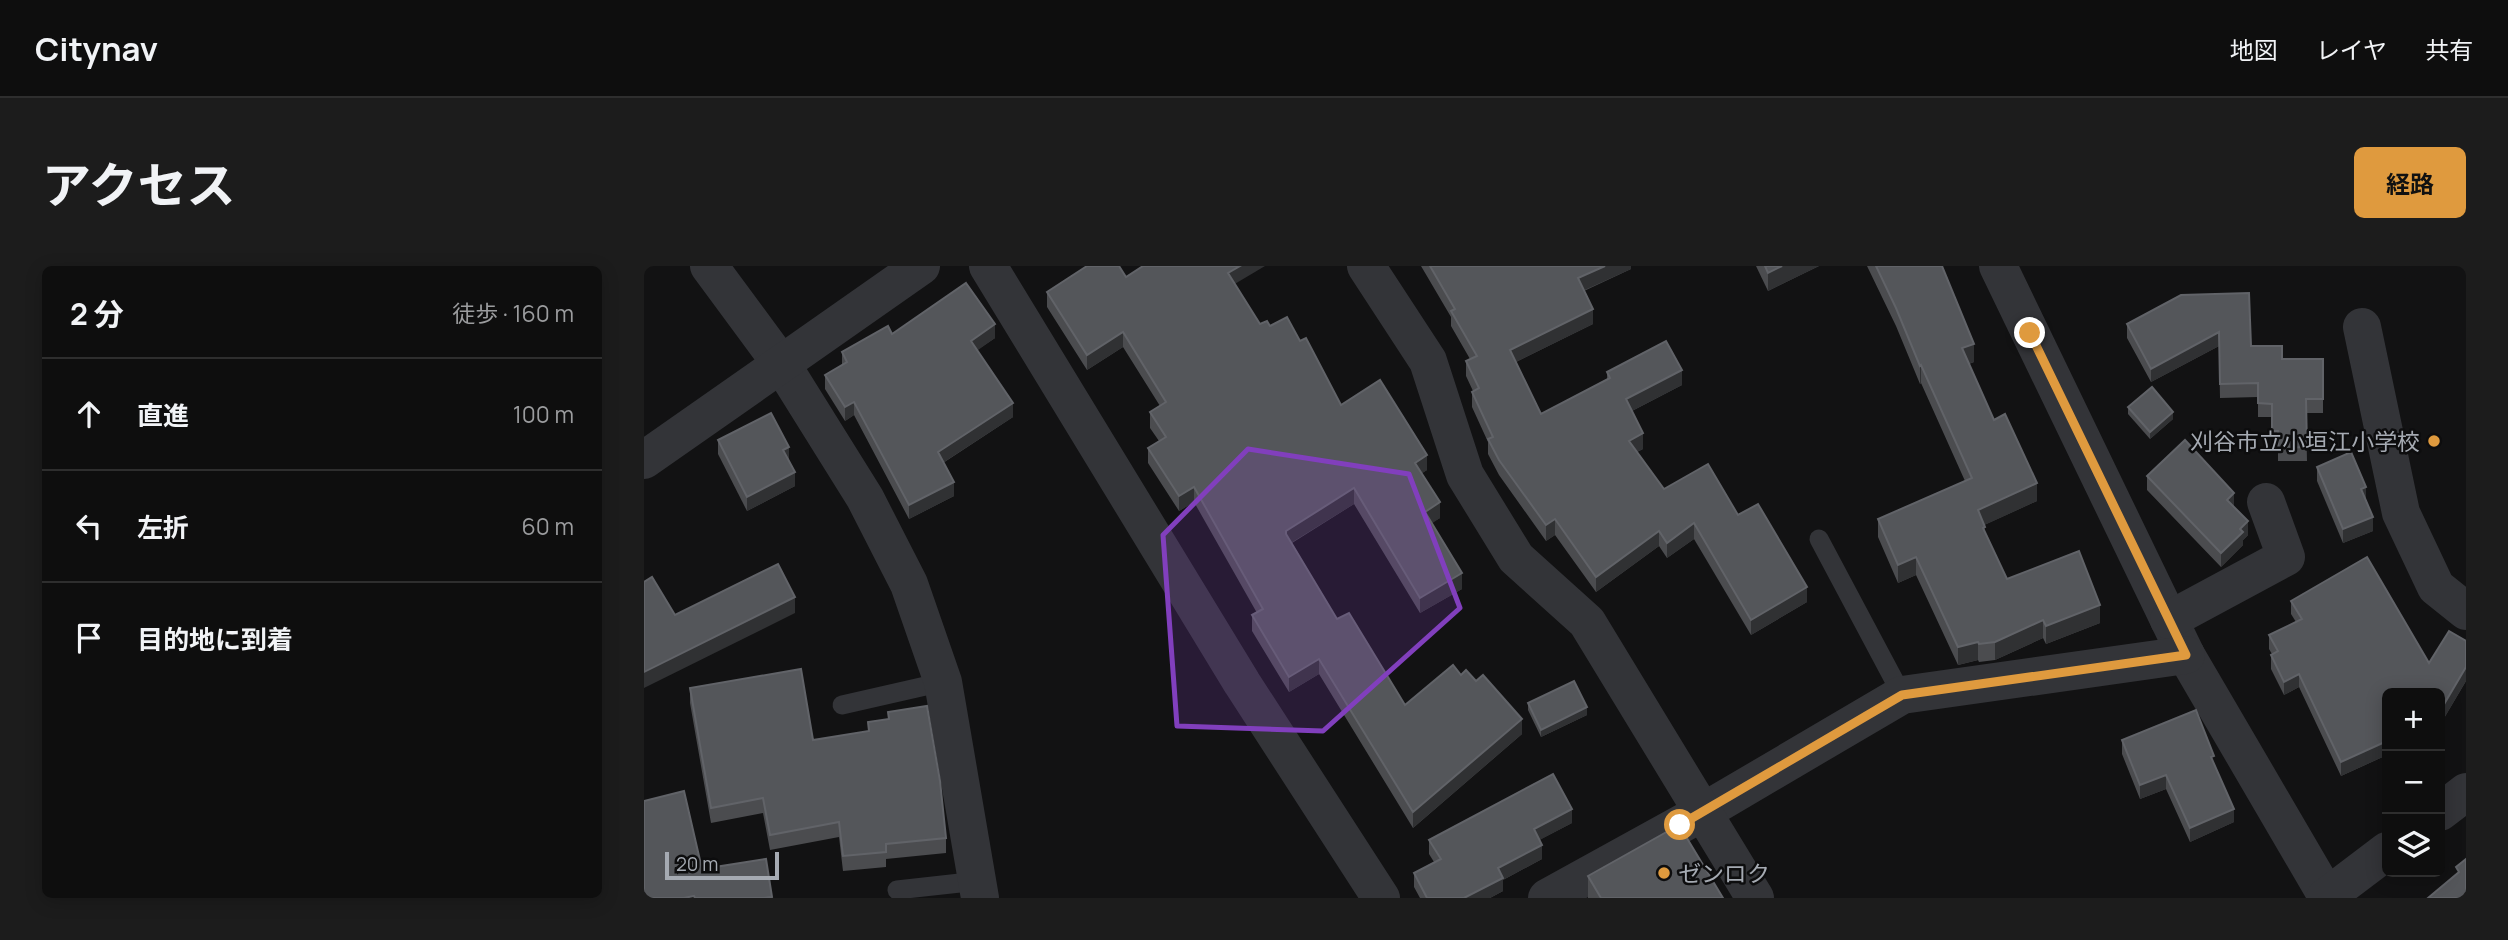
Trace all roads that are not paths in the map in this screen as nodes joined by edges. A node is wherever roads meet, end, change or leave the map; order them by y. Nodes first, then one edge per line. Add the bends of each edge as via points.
1 (709, 266) edge
2 (920, 266) edge
3 (988, 266) edge
4 (1366, 266) edge
5 (1998, 266) edge
6 (2362, 327) dead end
7 (782, 365) junction
8 (644, 460) edge
9 (2266, 502) dead end
10 (1819, 539) dead end
11 (2466, 611) edge
12 (2169, 620) junction
13 (2186, 655) junction
14 (943, 682) junction
15 (1902, 695) junction
16 (842, 705) dead end
17 (2466, 792) edge
18 (2445, 808) edge
19 (1703, 812) junction
20 (2382, 855) edge
21 (897, 890) dead end
22 (979, 890) edge
23 (2327, 897) edge
24 (1381, 898) edge
25 (1547, 898) edge
26 (1755, 898) edge

1 - 7 street
2 - 7 street
3 - 24 street via 1242,683
4 - 19 street via 1428,361 1465,475 1516,558 1587,622
5 - 12 street
6 - 11 street via 2401,513 2435,587
7 - 8 street
7 - 14 street via 865,498 909,584
9 - 12 street via 2286,557
10 - 15 lane
12 - 13 street
13 - 15 street
13 - 23 street
14 - 16 lane
14 - 22 street
15 - 19 street
17 - 18 street
19 - 25 street
19 - 26 street
20 - 23 street
21 - 22 lane

